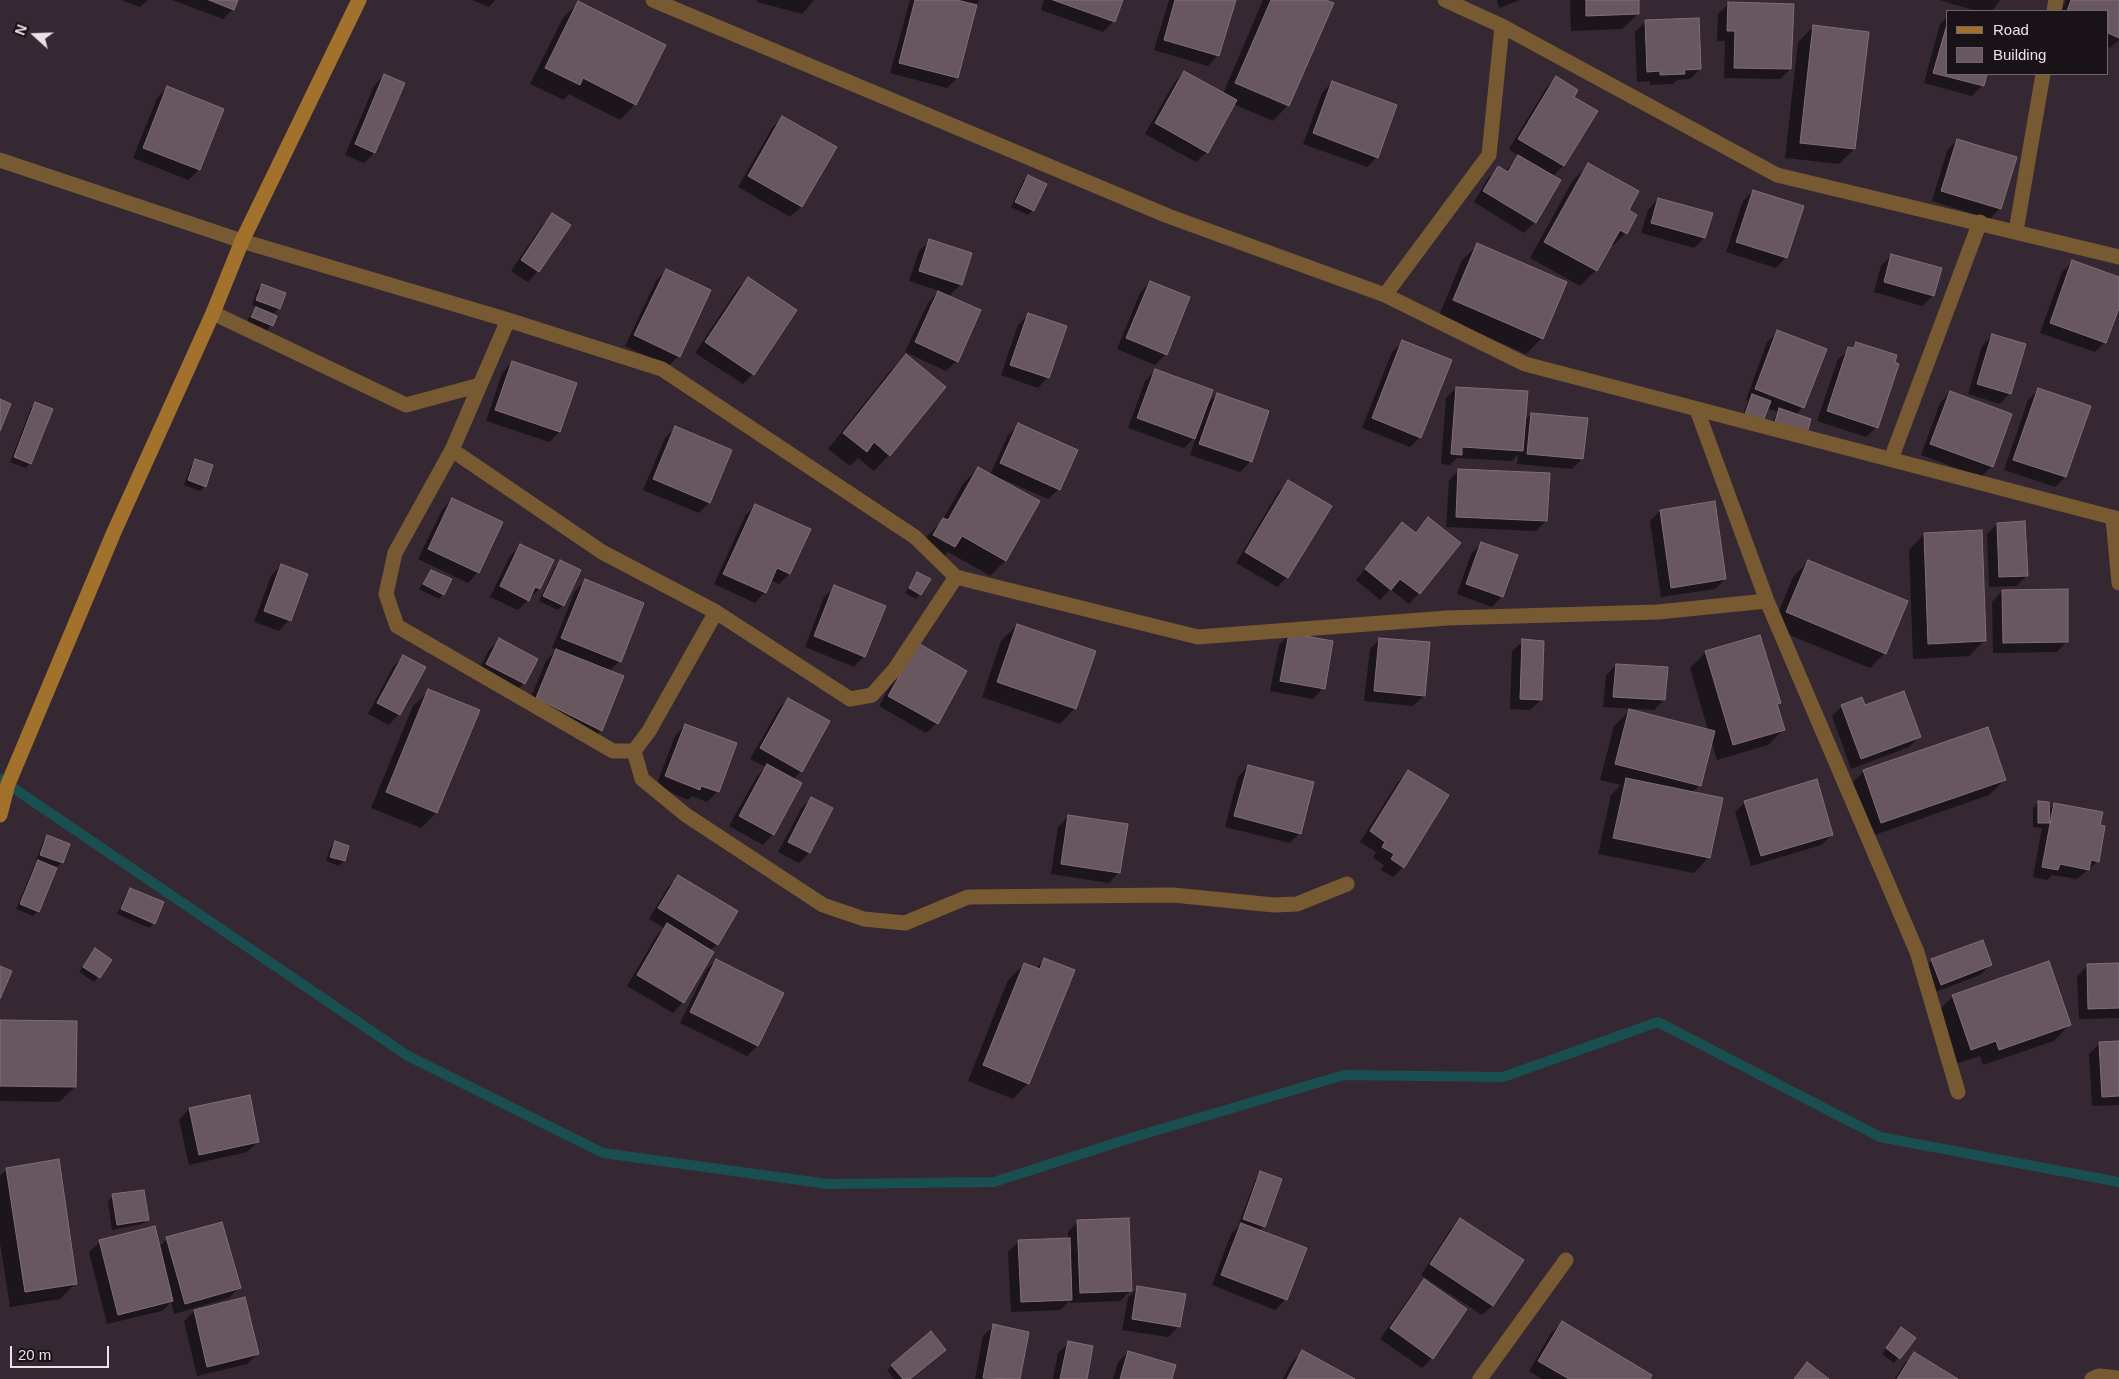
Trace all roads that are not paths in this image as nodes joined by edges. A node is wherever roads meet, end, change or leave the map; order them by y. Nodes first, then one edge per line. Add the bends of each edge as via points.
1 (359, 0) edge
2 (653, 0) edge
3 (1445, 0) edge
4 (1502, 26) junction
5 (2043, 75) edge
6 (0, 160) edge
7 (1980, 222) junction
8 (2016, 231) junction
9 (242, 241) junction
10 (2119, 257) edge
11 (1385, 295) junction
12 (213, 314) junction
13 (508, 320) junction
14 (480, 386) junction
15 (1697, 410) junction
16 (452, 450) junction
17 (1891, 459) junction
18 (2116, 519) edge
19 (956, 577) junction
20 (2119, 583) edge
21 (1767, 601) junction
22 (716, 612) junction
23 (634, 752) junction
24 (0, 815) edge
25 (1347, 884) dead end
26 (1958, 1092) dead end
27 (1566, 1260) dead end
28 (2119, 1378) edge
29 (1480, 1379) edge
30 (2092, 1379) edge

1 - 9 street
2 - 11 street via 1168,216
3 - 4 street
4 - 7 street via 1777,174
4 - 11 street via 1489,155
5 - 8 street
6 - 9 street
7 - 8 street
7 - 17 street
8 - 10 street
9 - 12 street
9 - 13 street
11 - 15 street via 1524,364
12 - 14 street via 406,405
12 - 24 street via 114,532 8,784
13 - 14 street
13 - 19 street via 662,369 915,537
14 - 16 street
15 - 17 street
15 - 21 street
16 - 22 street via 602,552
16 - 23 street via 395,553 386,594 397,626 613,751
17 - 18 street
18 - 20 street
19 - 21 street via 1198,637 1447,618 1658,612
19 - 22 street via 895,669 872,695 850,699
21 - 26 street via 1917,952
22 - 23 street
23 - 25 street via 642,779 686,815 823,905 864,919 905,923 968,897 1174,895 1274,905 1297,904
27 - 29 street
28 - 30 street via 2099,1376

